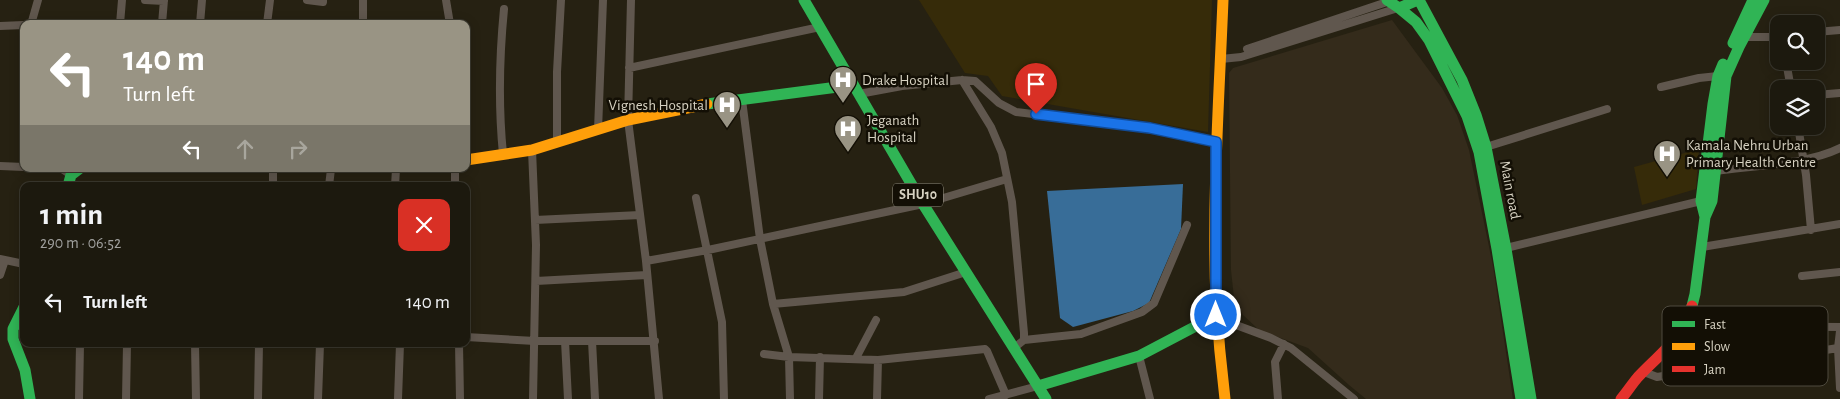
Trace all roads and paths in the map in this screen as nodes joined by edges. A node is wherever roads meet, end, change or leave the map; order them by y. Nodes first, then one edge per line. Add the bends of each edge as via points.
1 (38, 0) edge
2 (122, 0) edge
3 (145, 0) edge
4 (164, 0) edge
5 (202, 0) edge
6 (270, 0) edge
7 (307, 0) edge
8 (323, 0) edge
9 (363, 0) edge
10 (446, 0) edge
11 (561, 0) edge
12 (603, 0) edge
13 (631, 0) edge
14 (804, 0) edge
15 (1223, 0) edge
16 (1419, 0) edge
17 (1753, 0) edge
18 (1764, 0) edge
19 (1392, 2) edge
20 (504, 9) dead end
21 (32, 20) edge
22 (120, 20) edge
23 (162, 20) edge
24 (200, 20) edge
25 (268, 20) edge
26 (363, 20) edge
27 (449, 20) edge
28 (20, 25) edge
29 (0, 26) edge
30 (820, 27) junction
31 (1840, 30) edge
32 (1825, 31) edge
33 (1770, 36) edge
34 (1744, 37) junction
35 (1221, 59) junction
36 (629, 68) junction
37 (1718, 76) junction
38 (962, 80) junction
39 (1661, 87) dead end
40 (856, 90) junction
41 (1840, 93) edge
42 (1825, 94) edge
43 (742, 100) junction
44 (1607, 109) dead end
45 (628, 120) junction
46 (598, 130) junction
47 (1800, 135) edge
48 (1216, 142) junction
49 (557, 143) junction
50 (1486, 147) junction
51 (1840, 148) edge
52 (532, 150) junction
53 (502, 154) junction
54 (470, 159) edge
55 (1804, 159) junction
56 (0, 166) edge
57 (20, 167) edge
58 (1716, 171) junction
59 (1007, 179) junction
60 (696, 198) dead end
61 (1701, 201) junction
62 (923, 204) junction
63 (640, 215) junction
64 (1705, 217) junction
65 (535, 220) junction
66 (1840, 224) edge
67 (1187, 225) dead end
68 (1811, 230) junction
69 (760, 239) junction
70 (1702, 247) junction
71 (1502, 249) junction
72 (708, 250) junction
73 (3, 259) edge
74 (646, 261) junction
75 (20, 263) edge
76 (966, 272) junction
77 (1840, 272) edge
78 (0, 275) edge
79 (647, 275) junction
80 (1802, 276) dead end
81 (536, 281) junction
82 (773, 304) junction
83 (1692, 306) edge
84 (20, 315) edge
85 (1217, 317) junction
86 (876, 320) dead end
87 (1840, 331) edge
88 (470, 337) edge
89 (1024, 340) junction
90 (535, 341) junction
91 (565, 341) junction
92 (592, 341) junction
93 (655, 342) junction
94 (1284, 344) junction
95 (80, 347) edge
96 (127, 347) edge
97 (195, 347) edge
98 (260, 347) edge
99 (320, 347) edge
100 (400, 347) edge
101 (459, 347) edge
102 (1014, 348) junction
103 (1838, 348) junction
104 (1828, 350) edge
105 (764, 354) dead end
106 (1662, 354) edge
107 (1139, 356) junction
108 (790, 357) junction
109 (820, 357) junction
110 (856, 358) junction
111 (878, 360) junction
112 (1644, 372) junction
113 (1662, 376) edge
114 (1038, 386) junction
115 (1840, 388) edge
116 (1006, 395) junction
117 (30, 399) edge
118 (79, 399) edge
119 (126, 399) edge
120 (196, 399) edge
121 (258, 399) edge
122 (318, 399) edge
123 (398, 399) edge
124 (460, 399) edge
125 (533, 399) edge
126 (568, 399) edge
127 (595, 399) edge
128 (659, 399) edge
129 (724, 399) edge
130 (790, 399) edge
131 (819, 399) edge
132 (877, 399) edge
133 (990, 399) edge
134 (1046, 399) edge
135 (1150, 399) edge
136 (1225, 399) edge
137 (1278, 399) edge
138 (1354, 399) edge
139 (1521, 399) edge
140 (1531, 399) edge
141 (1621, 399) edge

1 - 21 street
2 - 22 street
3 - 4 street
4 - 23 street
5 - 24 street
6 - 25 street
7 - 8 street
9 - 26 street
10 - 27 street
11 - 49 street via 556,72
12 - 46 street
13 - 36 street
14 - 30 main road, SHU10
15 - 35 main road
16 - 19 main road
16 - 50 main road, Main road via 1462,80
17 - 37 main road
18 - 34 main road
19 - 35 street
19 - 35 street via 1241,57
19 - 71 main road, Main road via 1416,22 1429,40 1467,116
20 - 53 street via 499,66
28 - 29 street
30 - 36 street
30 - 40 main road, SHU10
31 - 32 street
33 - 34 street
34 - 58 main road via 1726,76 1716,146
35 - 48 main road
36 - 45 street
37 - 39 street
37 - 61 main road
38 - 40 street
38 - 48 street via 975,81 999,104 1016,112 1150,128
38 - 59 street via 991,127 1002,153
40 - 43 main road
40 - 62 main road, SHU10
41 - 42 street
43 - 45 main road
43 - 69 street
44 - 50 street
45 - 46 main road
45 - 63 street
46 - 49 main road
47 - 55 street
48 - 85 main road
49 - 52 main road
50 - 71 main road, Main road
51 - 55 street via 1829,154
52 - 53 main road
52 - 65 street
53 - 54 main road
55 - 58 street
55 - 68 street
56 - 57 street
58 - 64 main road via 1712,201
59 - 62 street
59 - 89 street via 1012,202
60 - 72 street
61 - 64 main road
61 - 71 street
62 - 69 street
62 - 76 main road, SHU10
63 - 65 street
63 - 74 street
64 - 70 main road
65 - 81 street
66 - 68 street
67 - 89 street via 1154,303 1142,312 1081,334
68 - 70 street
69 - 72 street
69 - 82 street
70 - 83 main road
71 - 139 main road, Main road
71 - 140 main road, Main road
72 - 74 street
72 - 129 street via 722,322
73 - 75 street
73 - 78 street
74 - 79 street
76 - 82 street via 904,292
76 - 102 main road, SHU10
77 - 80 street
79 - 81 street
79 - 93 street
81 - 90 street
82 - 108 street
84 - 117 main road via 13,329 13,339
85 - 94 street
85 - 107 main road
85 - 136 main road
86 - 110 street
87 - 103 street
88 - 90 street
89 - 102 street
90 - 91 street
90 - 125 street
91 - 92 street
91 - 126 street
92 - 93 street
92 - 127 street
93 - 128 street
94 - 137 street via 1275,362
94 - 138 street
95 - 118 street
96 - 119 street
97 - 120 street
98 - 121 street
99 - 122 street
100 - 123 street
101 - 124 street
102 - 114 main road, SHU10
103 - 104 street
103 - 115 street
105 - 108 street
106 - 112 main road
107 - 114 main road
107 - 135 street
108 - 109 street
108 - 130 street
109 - 110 street
109 - 131 street
110 - 111 street
111 - 116 street via 985,349
111 - 132 street
112 - 113 street
112 - 141 main road
114 - 116 street
114 - 134 main road, SHU10
116 - 133 street

